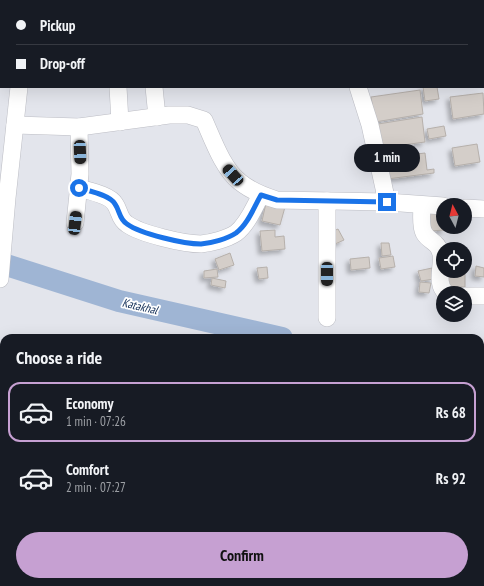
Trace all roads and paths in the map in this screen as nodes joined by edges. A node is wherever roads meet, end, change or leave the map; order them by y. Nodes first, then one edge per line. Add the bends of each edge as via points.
1 (19, 88) edge
2 (118, 88) edge
3 (154, 88) edge
4 (358, 88) edge
5 (158, 117) junction
6 (120, 122) junction
7 (15, 125) junction
8 (79, 127) junction
9 (79, 188) junction
10 (261, 195) junction
11 (327, 201) junction
12 (387, 202) junction
13 (422, 205) junction
14 (436, 206) edge
15 (472, 208) edge
16 (484, 209) edge
17 (75, 223) dead end
18 (0, 279) edge
19 (442, 286) edge
20 (472, 296) edge
21 (484, 296) edge
22 (326, 318) dead end

1 - 7 street
2 - 6 street
3 - 5 street
4 - 12 street via 370,125
5 - 6 street
5 - 10 street via 188,116 204,120 227,168 240,182
6 - 8 street
7 - 8 street
7 - 18 street
8 - 9 street
9 - 10 street via 111,199 116,204 121,219 133,228 188,243 201,244 236,233 244,225
9 - 17 street
10 - 11 street via 277,200
11 - 12 street
11 - 22 street
12 - 13 street
13 - 14 street
13 - 19 street via 424,234 435,242 441,255
15 - 16 street
20 - 21 street

